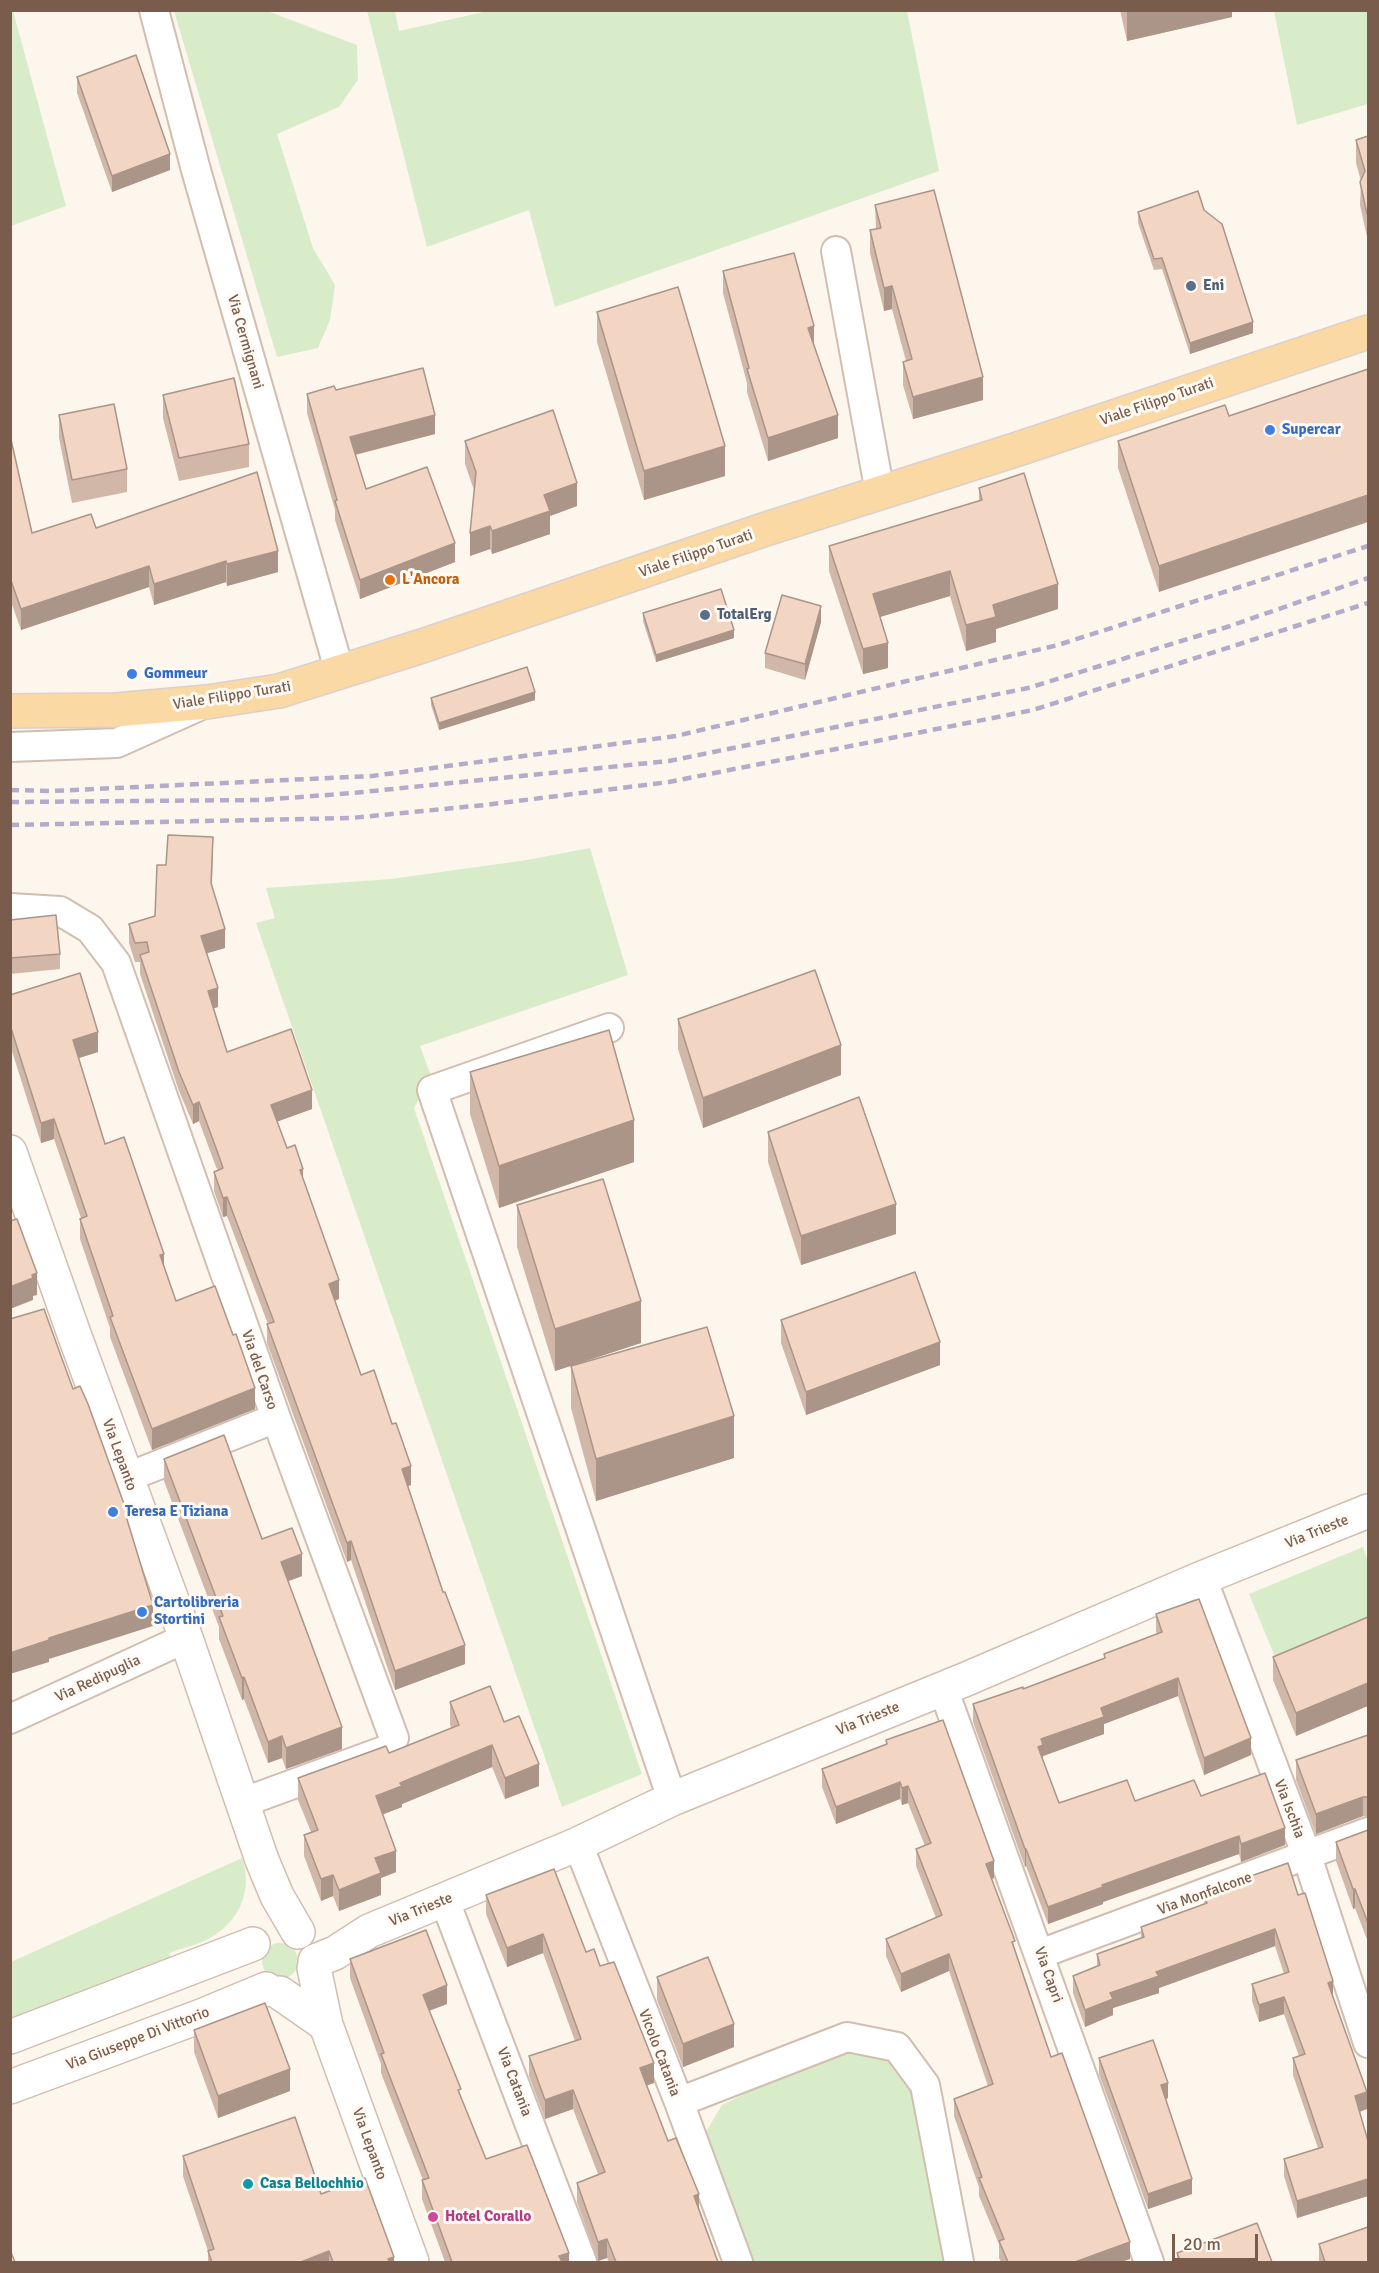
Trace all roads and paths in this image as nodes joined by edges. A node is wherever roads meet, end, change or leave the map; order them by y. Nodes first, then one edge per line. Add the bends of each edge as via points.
1 (154, 10) edge
2 (837, 251) dead end
3 (1368, 332) edge
4 (880, 493) junction
5 (340, 673) junction
6 (207, 702) junction
7 (10, 711) edge
8 (10, 747) edge
9 (10, 908) edge
10 (609, 1028) edge
11 (10, 1152) edge
12 (276, 1418) junction
13 (128, 1477) junction
14 (1368, 1513) edge
15 (1202, 1578) junction
16 (186, 1638) junction
17 (943, 1688) junction
18 (10, 1719) edge
19 (672, 1799) junction
20 (244, 1802) junction
21 (1368, 1832) edge
22 (578, 1845) junction
23 (1307, 1856) junction
24 (262, 1860) junction
25 (445, 1901) junction
26 (258, 1939) junction
27 (308, 1950) junction
28 (1040, 1954) junction
29 (273, 1991) junction
30 (326, 2025) junction
31 (10, 2037) edge
32 (1368, 2043) edge
33 (10, 2087) edge
34 (679, 2102) junction
35 (412, 2262) edge
36 (582, 2262) edge
37 (738, 2262) edge
38 (959, 2262) edge
39 (1149, 2262) edge

1 - 5 street, Via Cermignani
2 - 4 street
3 - 4 main road, Viale Filippo Turati
4 - 5 main road, Viale Filippo Turati
5 - 6 main road, Viale Filippo Turati via 279,691
6 - 7 main road, Viale Filippo Turati via 116,710
6 - 8 street via 117,743
9 - 12 street, Via del Carso via 60,911 90,929 116,963
10 - 19 street via 432,1090
11 - 13 street, Via Lepanto via 54,1310
12 - 13 street
12 - 20 street, Via del Carso via 394,1738 388,1749
13 - 16 street, Via Lepanto
14 - 15 street, Via Trieste
15 - 17 street, Via Trieste
15 - 23 street, Via Ischia
16 - 18 street, Via Redipuglia
16 - 20 street, Via Lepanto
17 - 19 street, Via Trieste
17 - 28 street, Via Capri
19 - 22 street, Via Trieste
20 - 24 street, Via Lepanto
21 - 23 street, Via Monfalcone
22 - 25 street, Via Trieste
22 - 34 street, Vicolo Catania
23 - 28 street, Via Monfalcone
23 - 32 street, Via Ischia
24 - 26 street, Via Lepanto
24 - 27 street, Via Lepanto via 277,1896
25 - 27 street, Via Trieste via 369,1931 325,1934
25 - 36 street, Via Catania
26 - 27 street via 280,1927
26 - 29 street via 249,1954 252,1974
26 - 31 street
27 - 29 street via 305,1984 298,1989
27 - 30 street, Via Lepanto
28 - 39 street, Via Capri
29 - 30 street
29 - 33 street, Via Giuseppe Di Vittorio
30 - 35 street, Via Lepanto
34 - 37 street, Vicolo Catania
34 - 38 street via 847,2037 897,2047 925,2085

